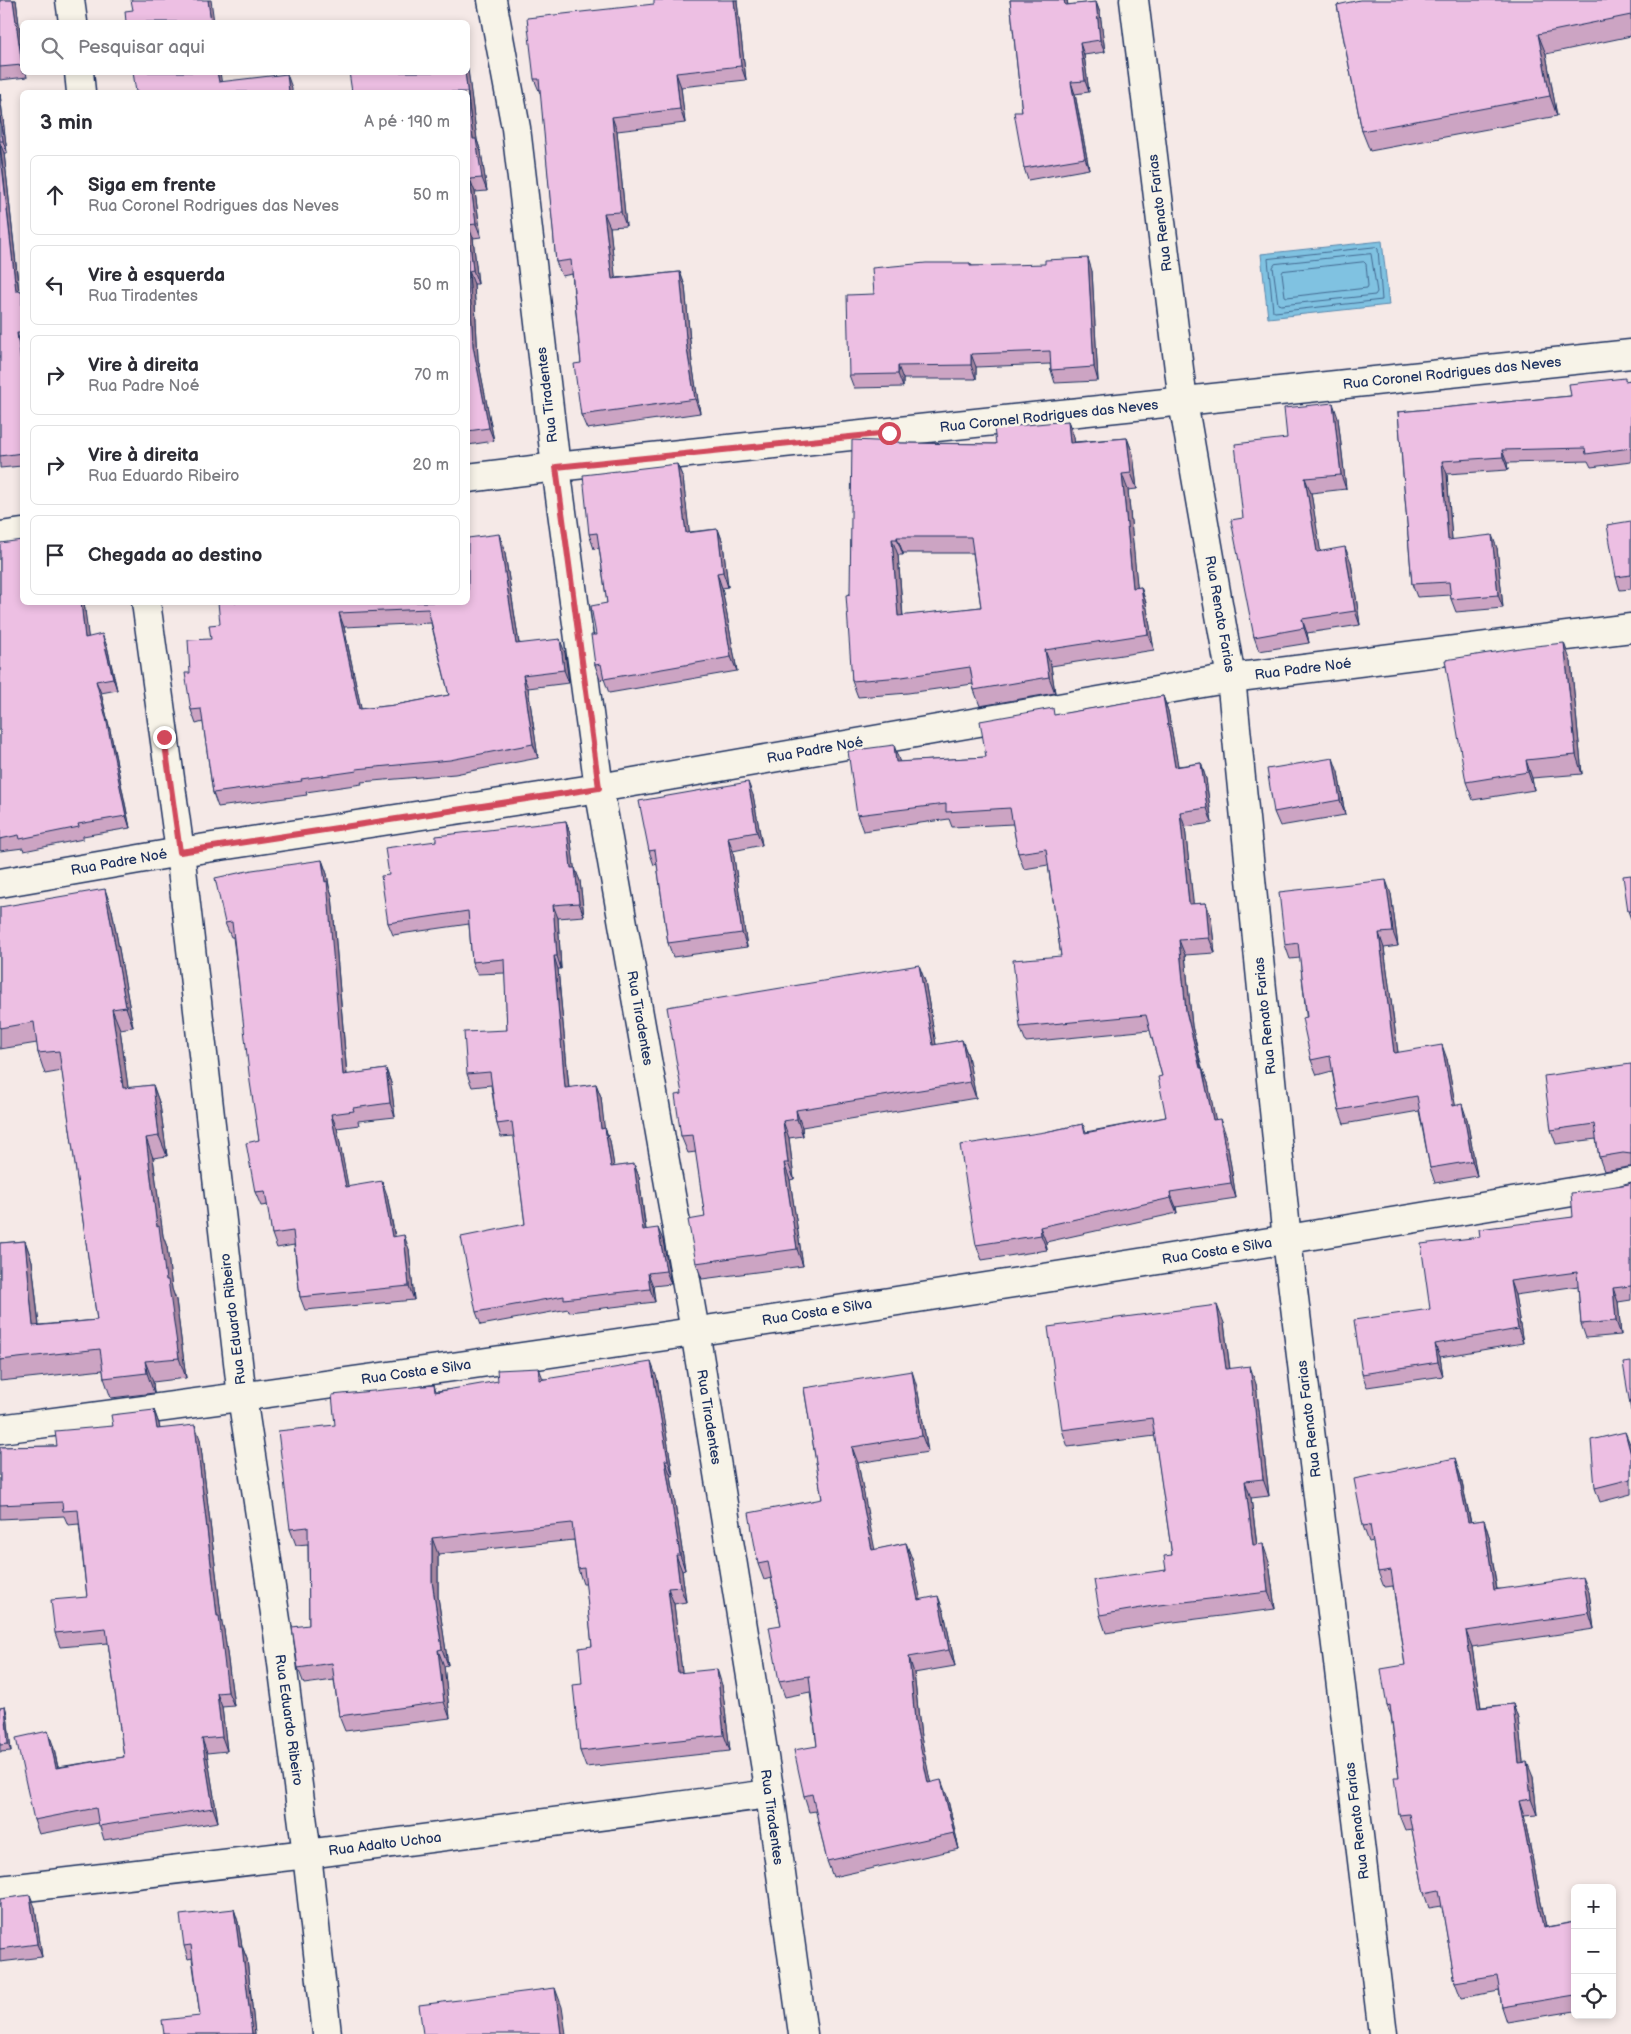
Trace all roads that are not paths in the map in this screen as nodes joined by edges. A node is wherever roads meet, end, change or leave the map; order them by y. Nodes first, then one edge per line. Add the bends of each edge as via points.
1 (70, 0) edge
2 (492, 0) edge
3 (1134, 0) edge
4 (73, 20) edge
5 (79, 75) edge
6 (82, 90) edge
7 (1631, 354) edge
8 (1183, 402) junction
9 (556, 467) junction
10 (470, 478) edge
11 (20, 533) edge
12 (0, 536) edge
13 (146, 605) edge
14 (1631, 628) edge
15 (1231, 678) junction
16 (599, 788) junction
17 (180, 852) junction
18 (0, 883) edge
19 (1631, 1182) edge
20 (1287, 1240) junction
21 (695, 1331) junction
22 (242, 1397) junction
23 (0, 1429) edge
24 (770, 1794) junction
25 (307, 1854) junction
26 (0, 1890) edge
27 (327, 2034) edge
28 (803, 2034) edge
29 (1383, 2034) edge

1 - 4 street
2 - 9 street, Rua Tiradentes via 516,128
3 - 8 street, Rua Renato Farias
5 - 6 street
7 - 8 street, Rua Coronel Rodrigues das Neves
8 - 9 street, Rua Coronel Rodrigues das Neves
8 - 15 street, Rua Renato Farias
9 - 10 street, Rua Coronel Rodrigues das Neves
9 - 16 street, Rua Tiradentes
11 - 12 street
13 - 17 street, Rua Eduardo Ribeiro
14 - 15 street, Rua Padre Noé
15 - 16 street, Rua Padre Noé
15 - 20 street, Rua Renato Farias
16 - 17 street, Rua Padre Noé
16 - 21 street, Rua Tiradentes
17 - 18 street, Rua Padre Noé
17 - 22 street, Rua Eduardo Ribeiro
19 - 20 street, Rua Costa e Silva
20 - 21 street, Rua Costa e Silva
20 - 29 street, Rua Renato Farias
21 - 22 street, Rua Costa e Silva
21 - 24 street, Rua Tiradentes
22 - 23 street, Rua Costa e Silva
22 - 25 street, Rua Eduardo Ribeiro
24 - 25 street, Rua Adalto Uchoa
24 - 28 street, Rua Tiradentes
25 - 26 street, Rua Adalto Uchoa
25 - 27 street, Rua Eduardo Ribeiro

